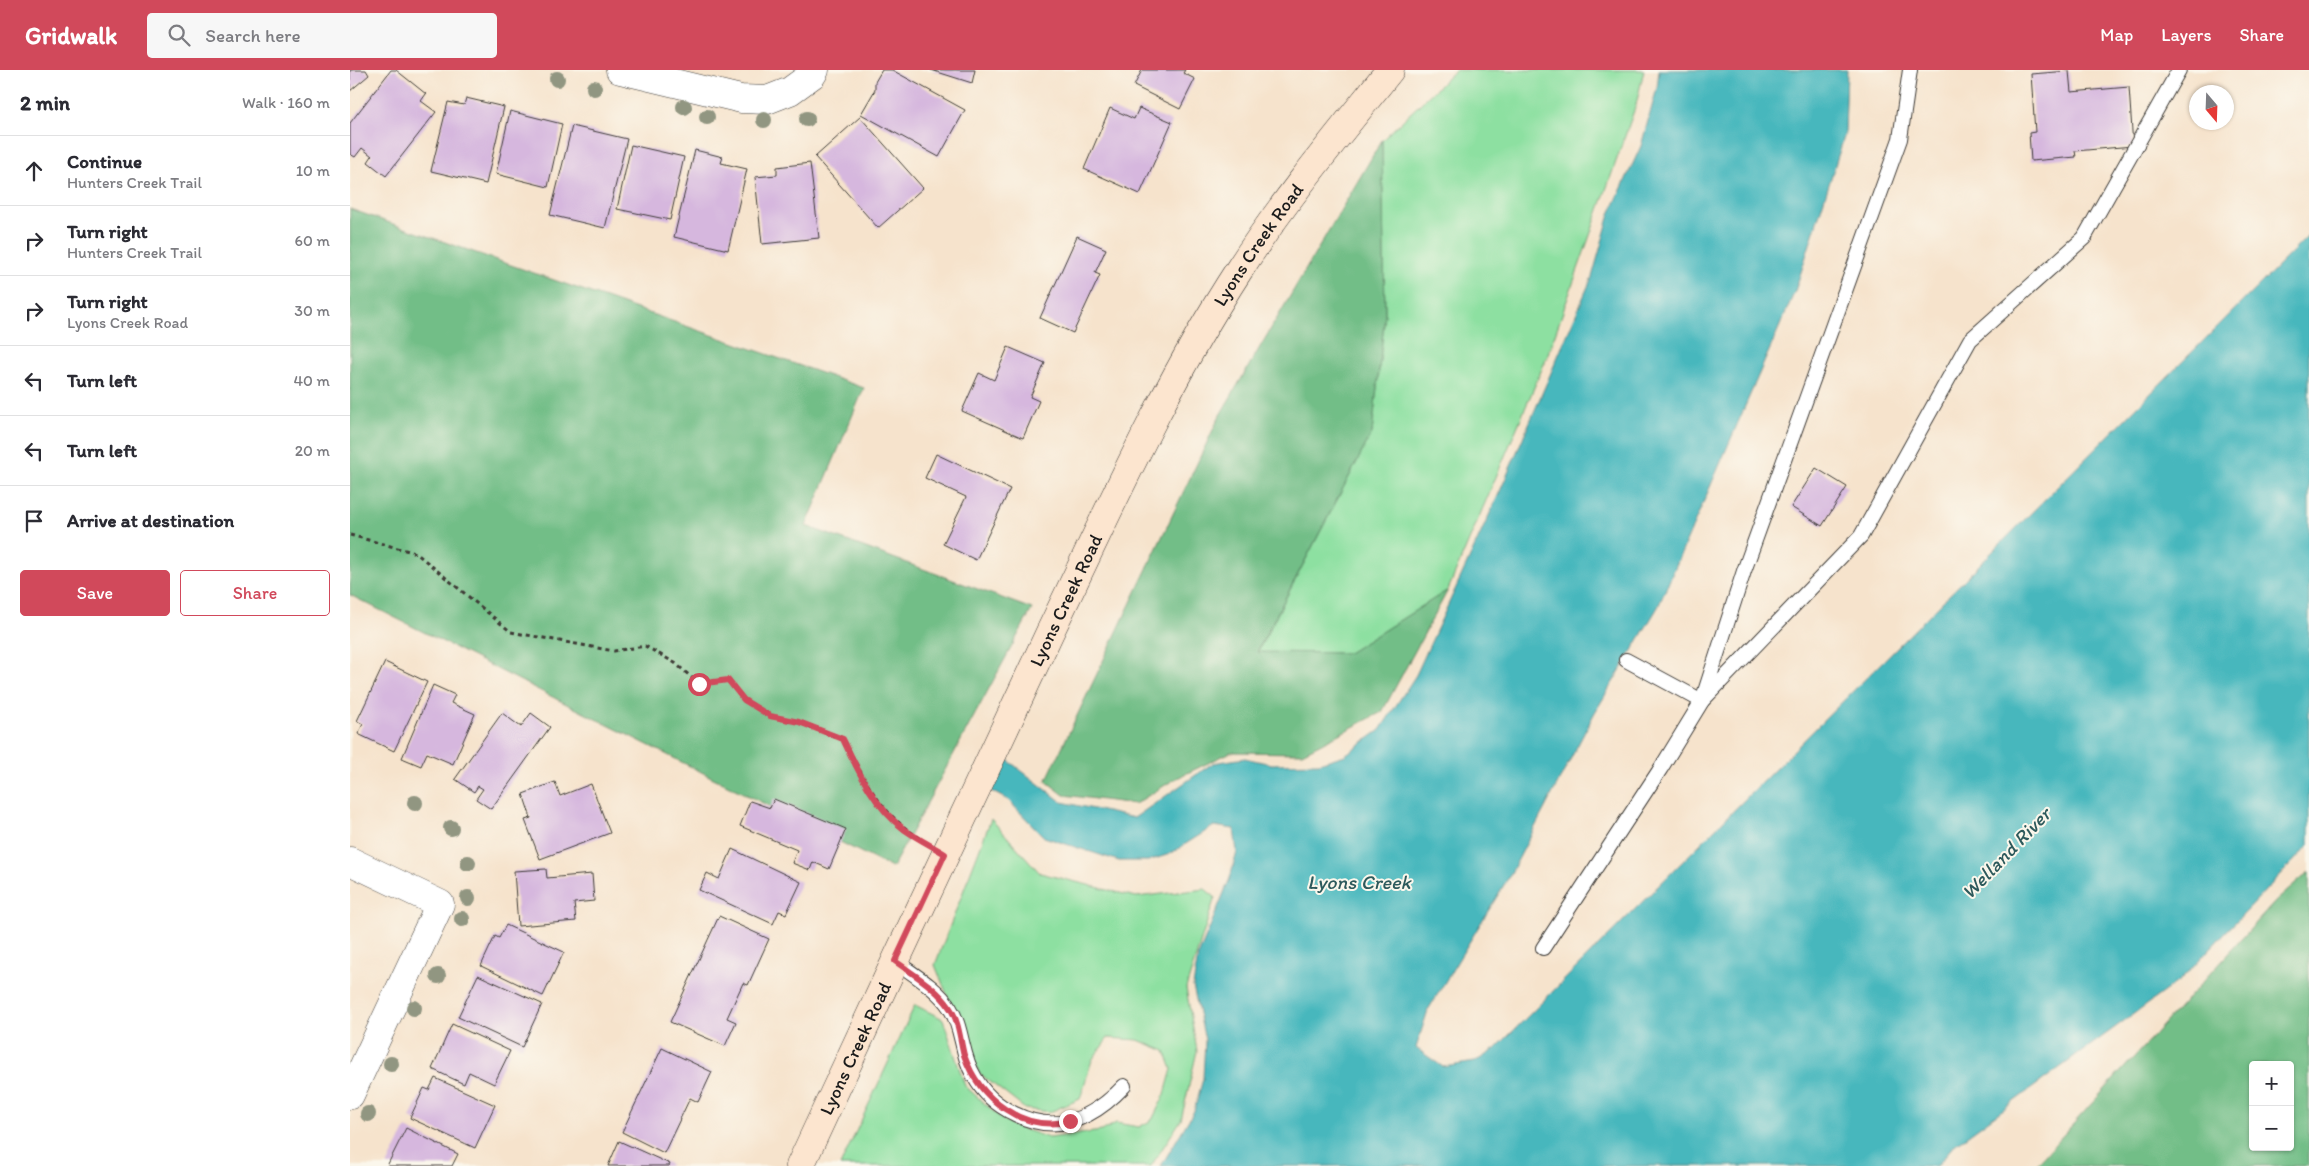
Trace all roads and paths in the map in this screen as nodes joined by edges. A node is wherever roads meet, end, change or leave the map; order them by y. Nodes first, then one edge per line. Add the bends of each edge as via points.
1 (620, 70) edge
2 (815, 70) edge
3 (1390, 70) edge
4 (1910, 70) edge
5 (2179, 70) edge
6 (350, 535) edge
7 (1626, 660) dead end
8 (1702, 700) junction
9 (945, 854) junction
10 (350, 861) edge
11 (1543, 948) dead end
12 (895, 961) junction
13 (1124, 1086) dead end
14 (350, 1095) edge
15 (800, 1166) edge

1 - 2 street via 742,99 767,100 790,91
3 - 9 main road, Lyons Creek Road via 1302,181 1240,268 1206,323 1119,488
4 - 8 lane via 1900,139 1744,571
5 - 8 lane via 2084,238 1970,340 1861,536
6 - 9 path via 416,554 511,632 614,652 644,646 674,662 699,684 728,680 744,700 770,716 799,722 843,739 878,802 904,829
7 - 8 lane
8 - 11 lane
9 - 12 main road, Lyons Creek Road
10 - 14 street via 440,904
12 - 13 lane via 944,999 951,1010 973,1075 990,1097 1010,1112 1046,1125 1058,1124 1095,1110
12 - 15 main road, Lyons Creek Road

